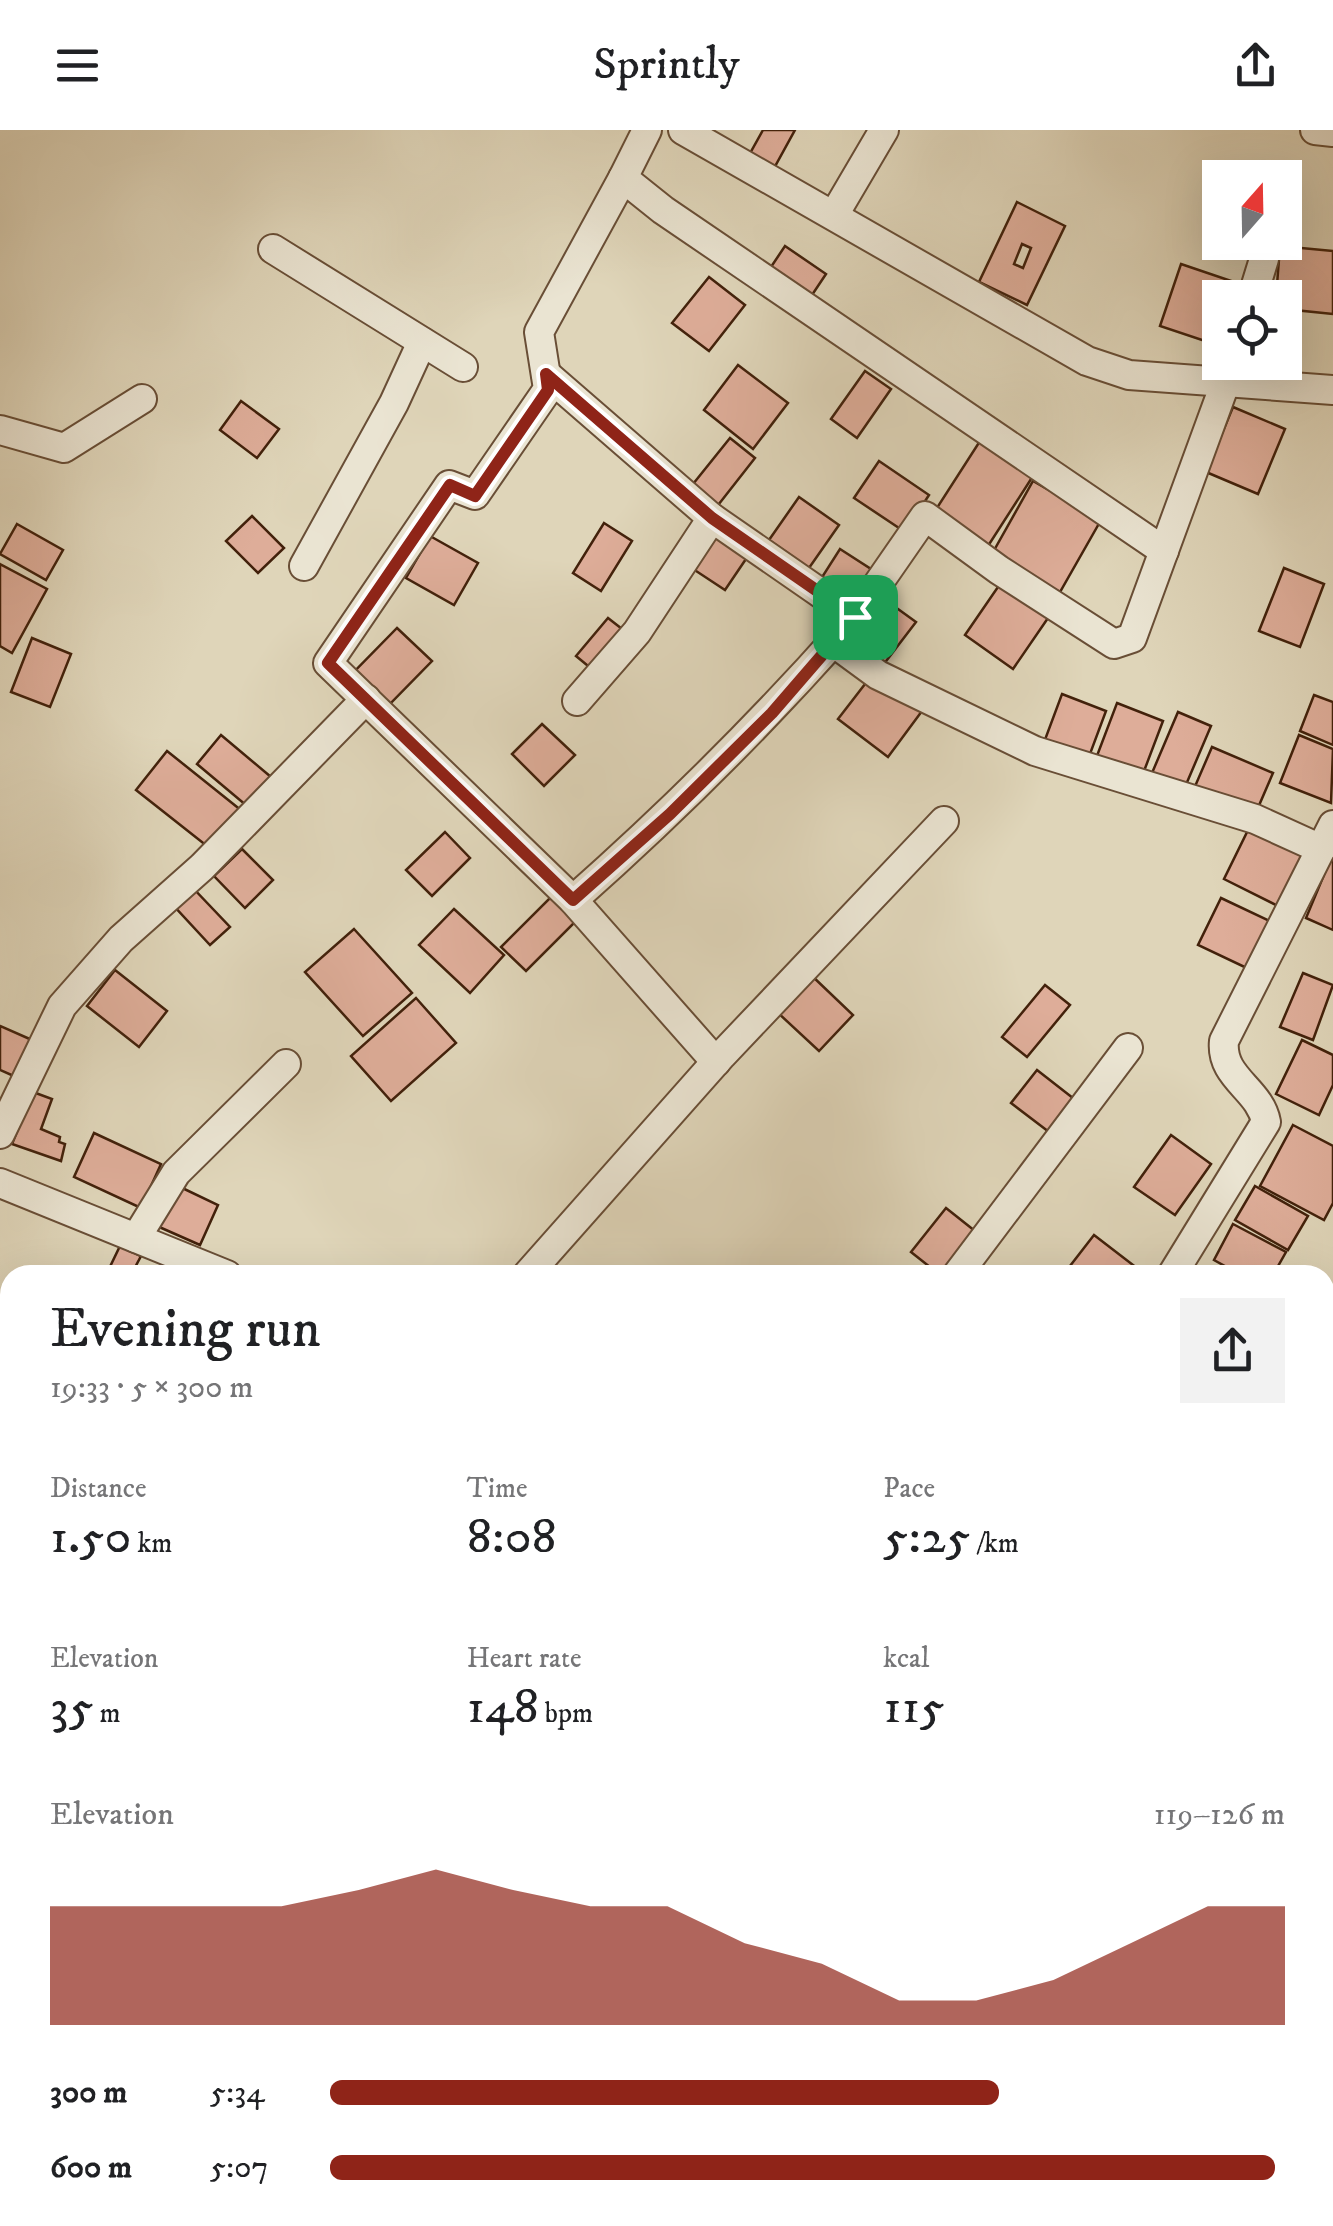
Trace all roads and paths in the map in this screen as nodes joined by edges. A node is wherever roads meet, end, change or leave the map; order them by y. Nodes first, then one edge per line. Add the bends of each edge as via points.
1 (646, 130) edge
2 (683, 130) edge
3 (884, 130) edge
4 (1315, 130) edge
5 (1333, 132) edge
6 (623, 178) junction
7 (834, 215) junction
8 (273, 249) dead end
9 (422, 342) junction
10 (464, 368) dead end
11 (546, 374) junction
12 (1202, 374) edge
13 (1227, 380) edge
14 (1268, 380) edge
15 (1333, 390) edge
16 (142, 398) dead end
17 (0, 430) edge
18 (712, 518) junction
19 (1164, 551) junction
20 (304, 566) dead end
21 (855, 617) junction
22 (833, 642) junction
23 (366, 699) junction
24 (577, 701) dead end
25 (944, 821) dead end
26 (1327, 837) edge
27 (573, 900) junction
28 (1128, 1048) dead end
29 (716, 1062) junction
30 (286, 1064) dead end
31 (0, 1134) edge
32 (0, 1183) edge
33 (136, 1238) junction
34 (202, 1265) edge
35 (535, 1265) edge
36 (965, 1265) edge
37 (1178, 1265) edge

1 - 6 street
2 - 7 street
3 - 7 street
4 - 5 street
6 - 11 street via 540,332
6 - 19 street
7 - 12 street via 1086,362 1129,375
8 - 9 street
9 - 10 street
9 - 20 street
11 - 18 street
11 - 23 street via 548,390 475,496 450,485 328,663
13 - 19 street
14 - 15 street
16 - 17 street via 64,448
18 - 21 street
18 - 24 street via 637,632
19 - 21 street via 1132,638 1114,644 926,516
21 - 22 street
22 - 26 street via 878,675 1035,751
22 - 27 street via 759,726
23 - 27 street
23 - 31 street via 254,816 121,939 62,1006
25 - 29 street
26 - 37 street via 1224,1041 1230,1072 1260,1103 1266,1122
27 - 29 street
28 - 36 street
29 - 35 street
30 - 33 street via 176,1173
32 - 33 street
33 - 34 street

